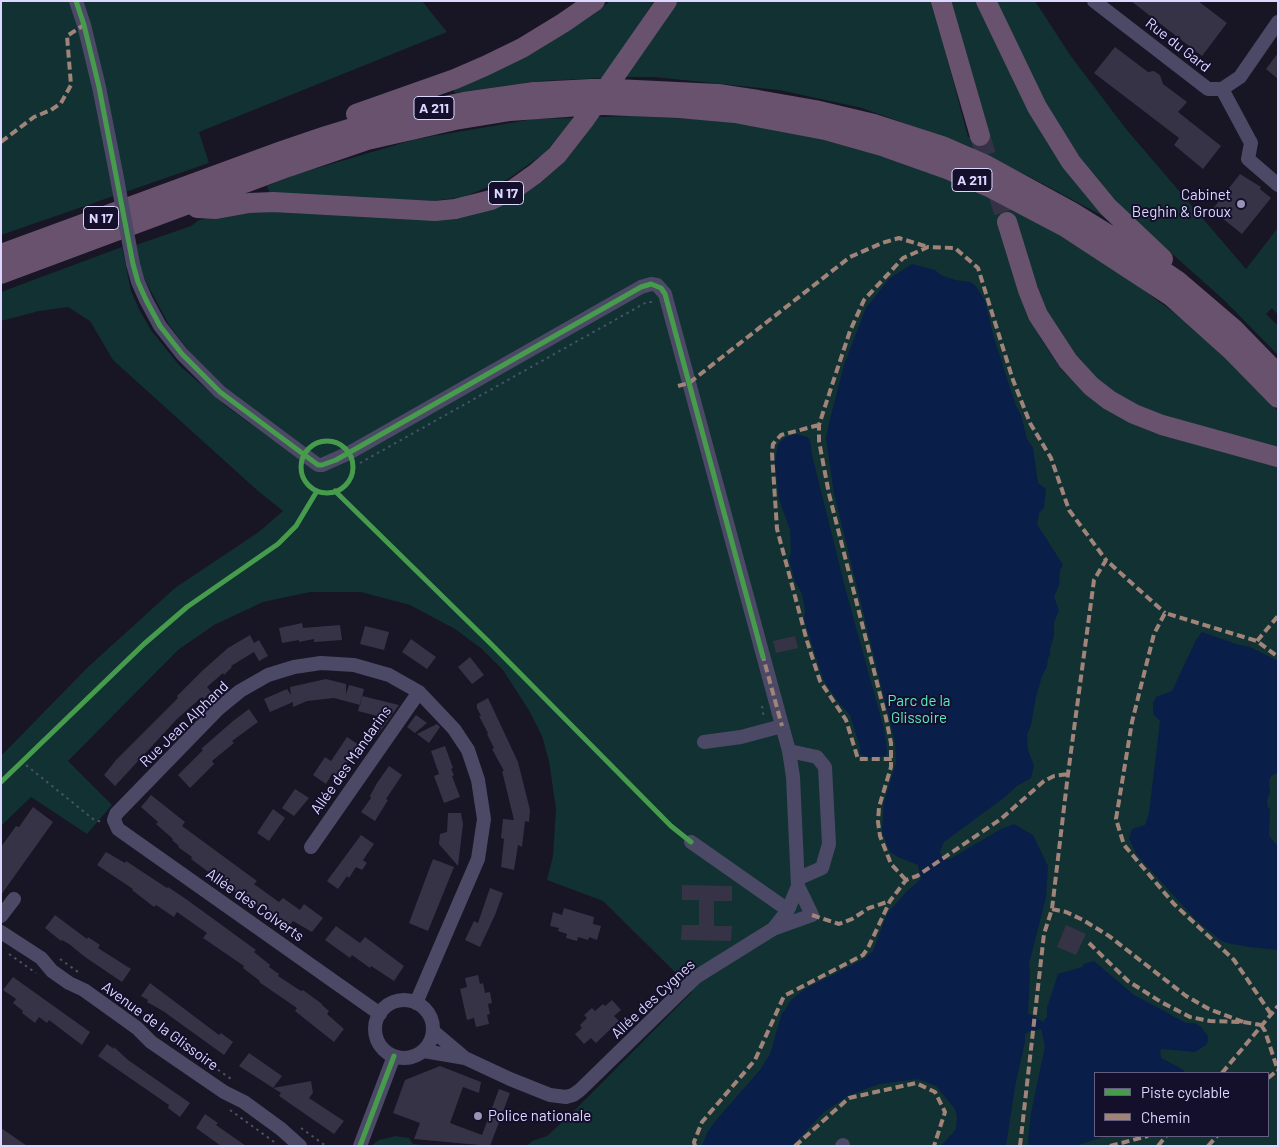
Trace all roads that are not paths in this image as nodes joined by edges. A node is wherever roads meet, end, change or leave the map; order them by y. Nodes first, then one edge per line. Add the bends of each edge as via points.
1 (76, 1) edge
2 (595, 1) edge
3 (667, 1) edge
4 (942, 1) edge
5 (986, 1) edge
6 (1094, 1) edge
7 (1278, 22) edge
8 (1222, 89) junction
9 (980, 136) tunnel mouth
10 (282, 151) junction
11 (1278, 185) edge
12 (182, 208) junction
13 (1007, 222) tunnel mouth
14 (1, 254) edge
15 (1, 274) edge
16 (1178, 281) junction
17 (1278, 374) edge
18 (1278, 398) edge
19 (1278, 457) edge
20 (419, 692) junction
21 (782, 726) junction
22 (704, 742) dead end
23 (790, 751) junction
24 (116, 825) joint
25 (691, 842) dead end
26 (311, 847) dead end
27 (799, 882) junction
28 (14, 899) dead end
29 (788, 910) junction
30 (1, 916) edge
31 (773, 929) junction
32 (1, 932) edge
33 (416, 1003) junction
34 (380, 1014) junction
35 (433, 1031) junction
36 (424, 1050) junction
37 (394, 1056) junction
38 (465, 1058) junction
39 (300, 1146) edge
40 (360, 1146) edge

1 - 21 street, bridge via 99,87 133,264 146,300 160,326 182,354 220,392 318,465 349,453 641,286 657,285 665,294
2 - 10 highway, N 17 via 522,48 485,66 316,128
3 - 12 highway, N 17 via 557,154 514,189 491,200 435,211 273,202
4 - 9 highway
5 - 16 highway via 1037,107 1071,162 1108,206 1168,264
6 - 8 street, Rue du Gard via 1208,90
7 - 8 street via 1240,77
8 - 11 street via 1251,143 1248,159
10 - 14 highway, N 17
10 - 16 highway, A 211, bridge via 415,111 534,92 616,89 718,94 815,110 874,124 942,146 986,165 1072,212
12 - 15 highway, N 17
12 - 18 highway, A 211, bridge via 317,157 403,131 455,120 510,111 604,105 735,113 825,130 885,147 989,187 1066,227 1172,297
13 - 19 highway via 1038,315 1068,361 1091,386 1134,414 1162,425
16 - 17 highway, A 211 via 1233,328
20 - 24 street, Rue Jean Alphand via 389,675 354,665 321,663 268,675 218,709 116,814
20 - 26 street, Allée des Mandarins
20 - 33 street, Rue Jean Alphand via 454,729 468,750 478,780 484,819 478,858
21 - 22 street via 741,737
21 - 23 street
23 - 27 street
23 - 27 street via 817,757 825,767 829,844 822,868
24 - 34 street, Allée des Colverts
25 - 29 street
27 - 29 street, Allée des Cygnes
27 - 31 street via 812,915
28 - 30 street
29 - 31 street, Allée des Cygnes
31 - 38 street, Allée des Cygnes via 696,977 573,1095 550,1095
32 - 39 street, Avenue de la Glissoire via 137,1028 151,1042 281,1129
33 - 34 street via 396,1002
33 - 35 street via 425,1010
34 - 37 street via 375,1026 376,1038 383,1049
35 - 36 street
35 - 38 street, Allée des Cygnes
36 - 37 street via 410,1057
36 - 38 street, Allée des Cygnes
37 - 40 street

